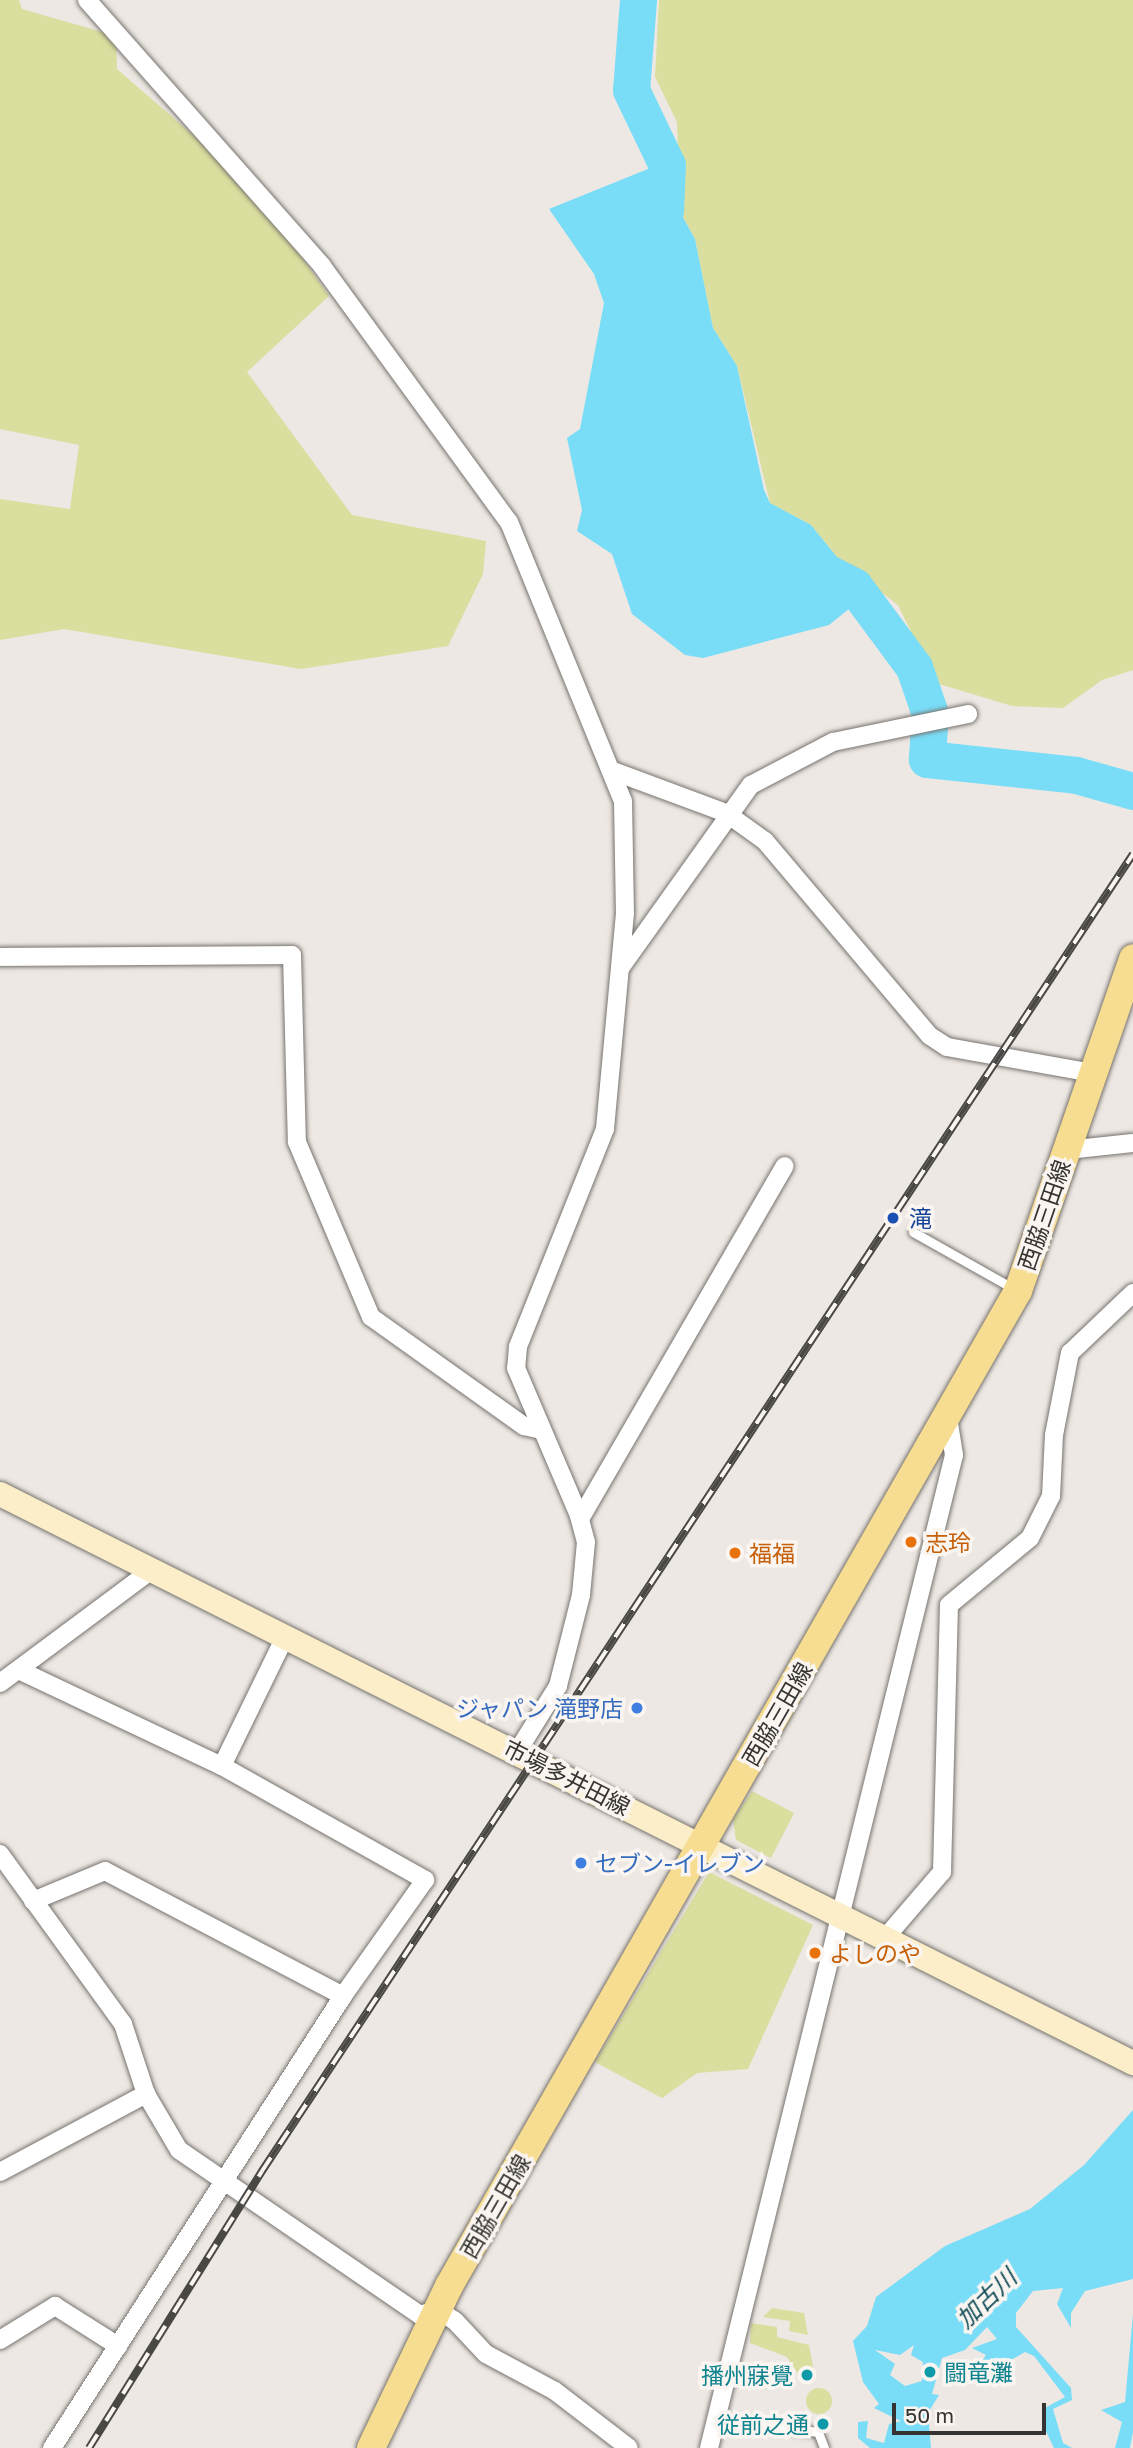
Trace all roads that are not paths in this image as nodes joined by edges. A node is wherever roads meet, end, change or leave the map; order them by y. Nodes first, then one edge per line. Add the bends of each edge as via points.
1 (87, 0) edge
2 (968, 714) dead end
3 (613, 771) junction
4 (726, 813) junction
5 (0, 957) edge
6 (1133, 958) edge
7 (621, 967) junction
8 (1093, 1073) junction
9 (1133, 1143) edge
10 (1067, 1150) junction
11 (785, 1166) dead end
12 (913, 1232) dead end
13 (1018, 1291) junction
14 (1133, 1293) edge
15 (948, 1416) junction
16 (542, 1430) junction
17 (0, 1494) edge
18 (580, 1519) junction
19 (153, 1569) junction
20 (286, 1636) junction
21 (23, 1672) junction
22 (0, 1683) edge
23 (517, 1752) junction
24 (222, 1766) junction
25 (701, 1844) junction
26 (0, 1854) edge
27 (33, 1901) junction
28 (841, 1913) junction
29 (886, 1937) junction
30 (343, 1996) junction
31 (1133, 2063) edge
32 (146, 2094) junction
33 (0, 2172) edge
34 (226, 2185) junction
35 (438, 2310) junction
36 (0, 2340) edge
37 (118, 2346) junction
38 (715, 2419) junction
39 (52, 2448) edge
40 (371, 2448) edge
41 (629, 2448) edge
42 (709, 2448) edge
43 (824, 2448) edge

1 - 3 street via 322,266 509,522
2 - 4 street via 802,753 751,785
3 - 4 street
3 - 7 street via 623,801
4 - 7 street
4 - 8 street via 765,841 930,1036 947,1047
5 - 16 street via 292,955 297,1142 372,1317 524,1426
6 - 8 main road, 西脇三田線
7 - 16 street via 605,1129 518,1347 516,1368
8 - 10 main road, 西脇三田線
9 - 10 street
10 - 13 main road, 西脇三田線
11 - 18 street
12 - 13 lane
13 - 15 main road, 西脇三田線
14 - 29 street via 1070,1353 1054,1435 1051,1496 1030,1538 949,1605 942,1872
15 - 25 main road, 西脇三田線
15 - 28 street via 954,1455
16 - 18 street
17 - 19 main road, 市場多井田線
18 - 23 street via 586,1542 571,1645 558,1686
19 - 20 main road, 市場多井田線
19 - 21 street
20 - 23 main road, 市場多井田線
20 - 24 street
21 - 22 street
21 - 24 street
23 - 25 main road, 市場多井田線
24 - 30 street via 425,1880
25 - 28 main road, 市場多井田線
25 - 35 main road, 西脇三田線
26 - 27 street
27 - 30 street via 105,1871
27 - 32 street via 123,2024
28 - 29 main road, 市場多井田線
28 - 38 street
29 - 31 main road, 市場多井田線
30 - 34 street
32 - 33 street
32 - 34 street via 179,2150
34 - 35 street via 420,2315
34 - 37 street
35 - 40 main road, 西脇三田線
35 - 41 street via 486,2354 555,2392
36 - 37 street via 55,2306
37 - 39 street
38 - 42 street
38 - 43 lane via 818,2432

